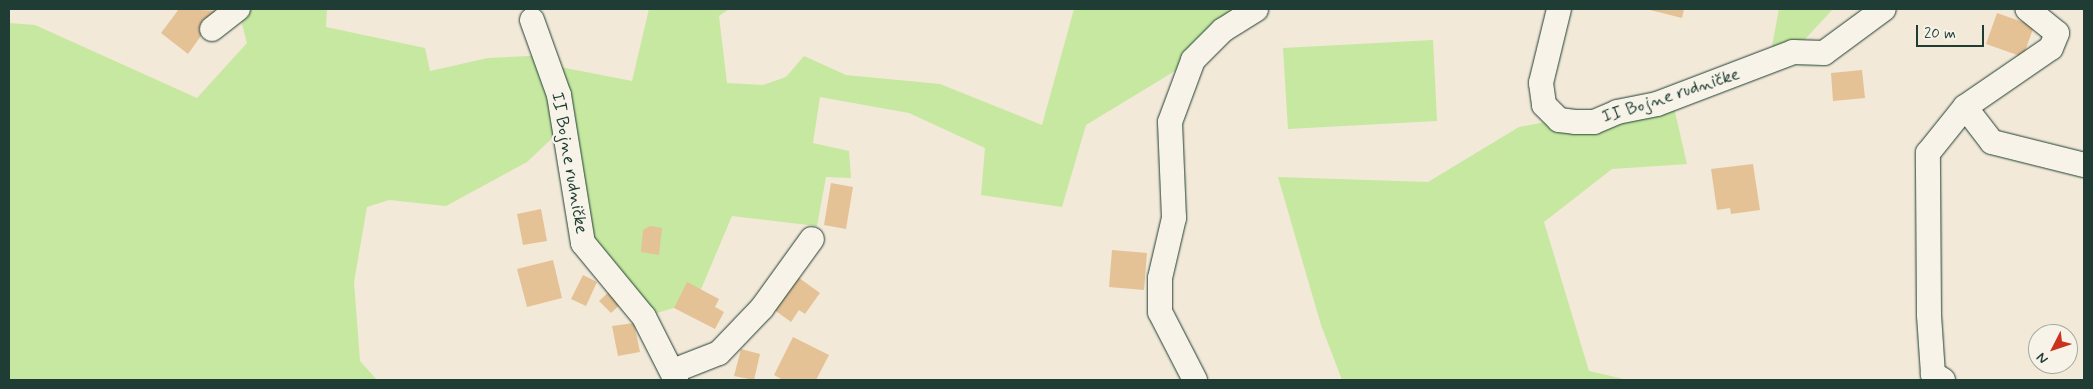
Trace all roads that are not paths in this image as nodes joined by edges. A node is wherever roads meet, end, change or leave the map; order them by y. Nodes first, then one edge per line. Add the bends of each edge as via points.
1 (238, 9) edge
2 (1256, 9) edge
3 (1559, 9) edge
4 (1884, 9) edge
5 (2027, 9) edge
6 (532, 20) dead end
7 (212, 29) dead end
8 (1965, 108) junction
9 (2084, 165) edge
10 (812, 239) dead end
11 (675, 376) edge
12 (1197, 379) edge
13 (1943, 380) edge

1 - 7 street
2 - 12 street via 1223,30 1194,60 1170,122 1174,218 1160,278 1160,312
3 - 4 street, II Bojne rudničke via 1541,83 1544,105 1559,120 1575,122 1594,122 1617,112 1656,104 1794,52 1824,53
5 - 8 street via 2057,33 2051,48
6 - 11 street, II Bojne rudničke via 559,95 583,243 644,317
8 - 9 street via 1992,142
8 - 13 street via 1928,153 1933,374
10 - 11 street, II Bojne rudničke via 762,308 719,353

